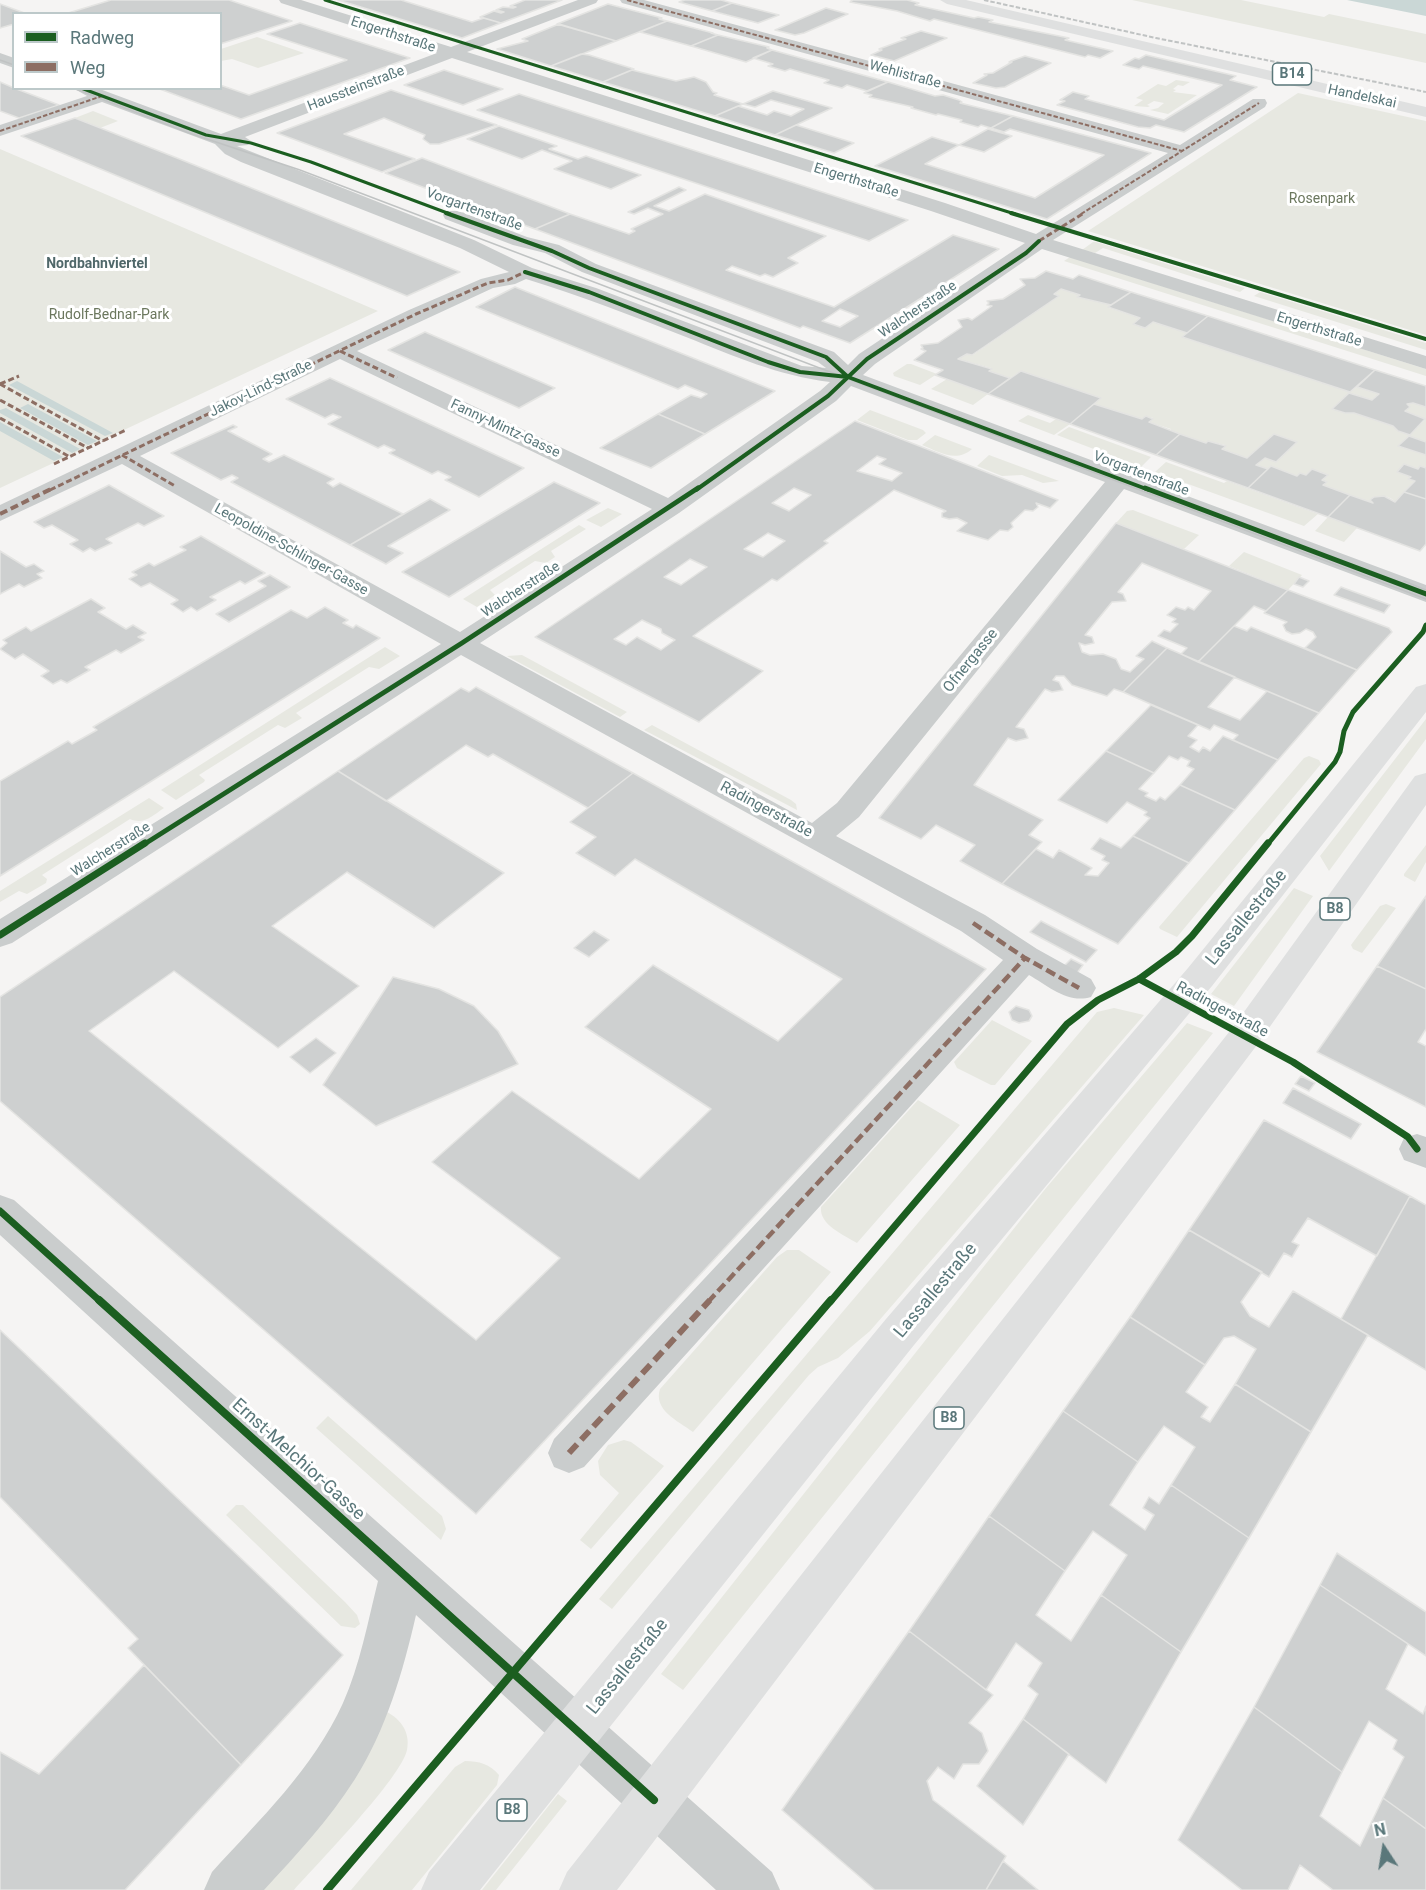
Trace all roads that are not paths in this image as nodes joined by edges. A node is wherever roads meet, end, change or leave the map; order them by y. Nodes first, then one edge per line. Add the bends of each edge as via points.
1 (286, 0) edge
2 (591, 0) edge
3 (627, 0) edge
4 (947, 0) edge
5 (1158, 48) junction
6 (450, 54) junction
7 (86, 90) edge
8 (102, 96) junction
9 (1426, 102) edge
10 (1259, 103) dead end
11 (1426, 112) edge
12 (0, 131) edge
13 (221, 140) junction
14 (1182, 151) junction
15 (1039, 241) junction
16 (525, 272) junction
17 (340, 351) junction
18 (1426, 363) edge
19 (848, 377) junction
20 (122, 455) junction
21 (1120, 479) junction
22 (670, 508) junction
23 (0, 513) edge
24 (1426, 594) edge
25 (462, 643) junction
26 (1426, 693) edge
27 (1426, 783) edge
28 (815, 836) junction
29 (0, 935) edge
30 (1025, 958) junction
31 (1079, 988) dead end
32 (0, 1210) edge
33 (569, 1453) dead end
34 (402, 1575) junction
35 (577, 1730) junction
36 (654, 1800) junction
37 (230, 1890) edge
38 (447, 1890) edge
39 (585, 1890) edge
40 (754, 1890) edge

1 - 6 street, Engerthstraße
2 - 6 street, Haussteinstraße
3 - 14 street, Wehlistraße
4 - 5 main road, Handelskai / B14
5 - 9 main road, Handelskai / B14
5 - 11 main road, Handelskai / B14
6 - 13 street, Haussteinstraße
6 - 15 street, Engerthstraße
7 - 8 street, Vorgartenstraße
8 - 12 street
8 - 13 street, Vorgartenstraße
10 - 14 street, Walcherstraße
13 - 16 street, Vorgartenstraße via 247,158 467,244
13 - 19 street, Vorgartenstraße via 239,140 301,159 520,241 552,249 589,268 826,357
14 - 15 street, Walcherstraße
15 - 18 street, Engerthstraße
15 - 19 street, Walcherstraße via 867,359
16 - 17 street, Jakov-Lind-Straße via 488,283
16 - 19 street, Vorgartenstraße via 589,292 768,362 800,372
17 - 20 street, Jakov-Lind-Straße
17 - 22 street, Fanny-Mintz-Gasse
19 - 21 street, Vorgartenstraße
19 - 22 street, Walcherstraße via 828,396
20 - 23 street, Jakov-Lind-Straße
20 - 25 street, Leopoldine-Schlinger-Gasse
21 - 24 street, Vorgartenstraße
21 - 28 street, Ofnergasse via 848,810
22 - 25 street, Walcherstraße
25 - 28 street, Radingerstraße
25 - 29 street, Walcherstraße
26 - 35 main road, Lassallestraße / B8 via 1200,977 900,1332
27 - 36 main road, B8 via 1245,1035
28 - 30 street, Radingerstraße via 973,923
30 - 31 street, Radingerstraße
30 - 33 street
32 - 34 street, Ernst-Melchior-Gasse
34 - 35 street, Ernst-Melchior-Gasse
34 - 37 street via 370,1699 340,1759 313,1797
35 - 36 street, Ernst-Melchior-Gasse
35 - 38 main road, Lassallestraße / B8
36 - 39 main road, B8
36 - 40 street, Ernst-Melchior-Gasse

